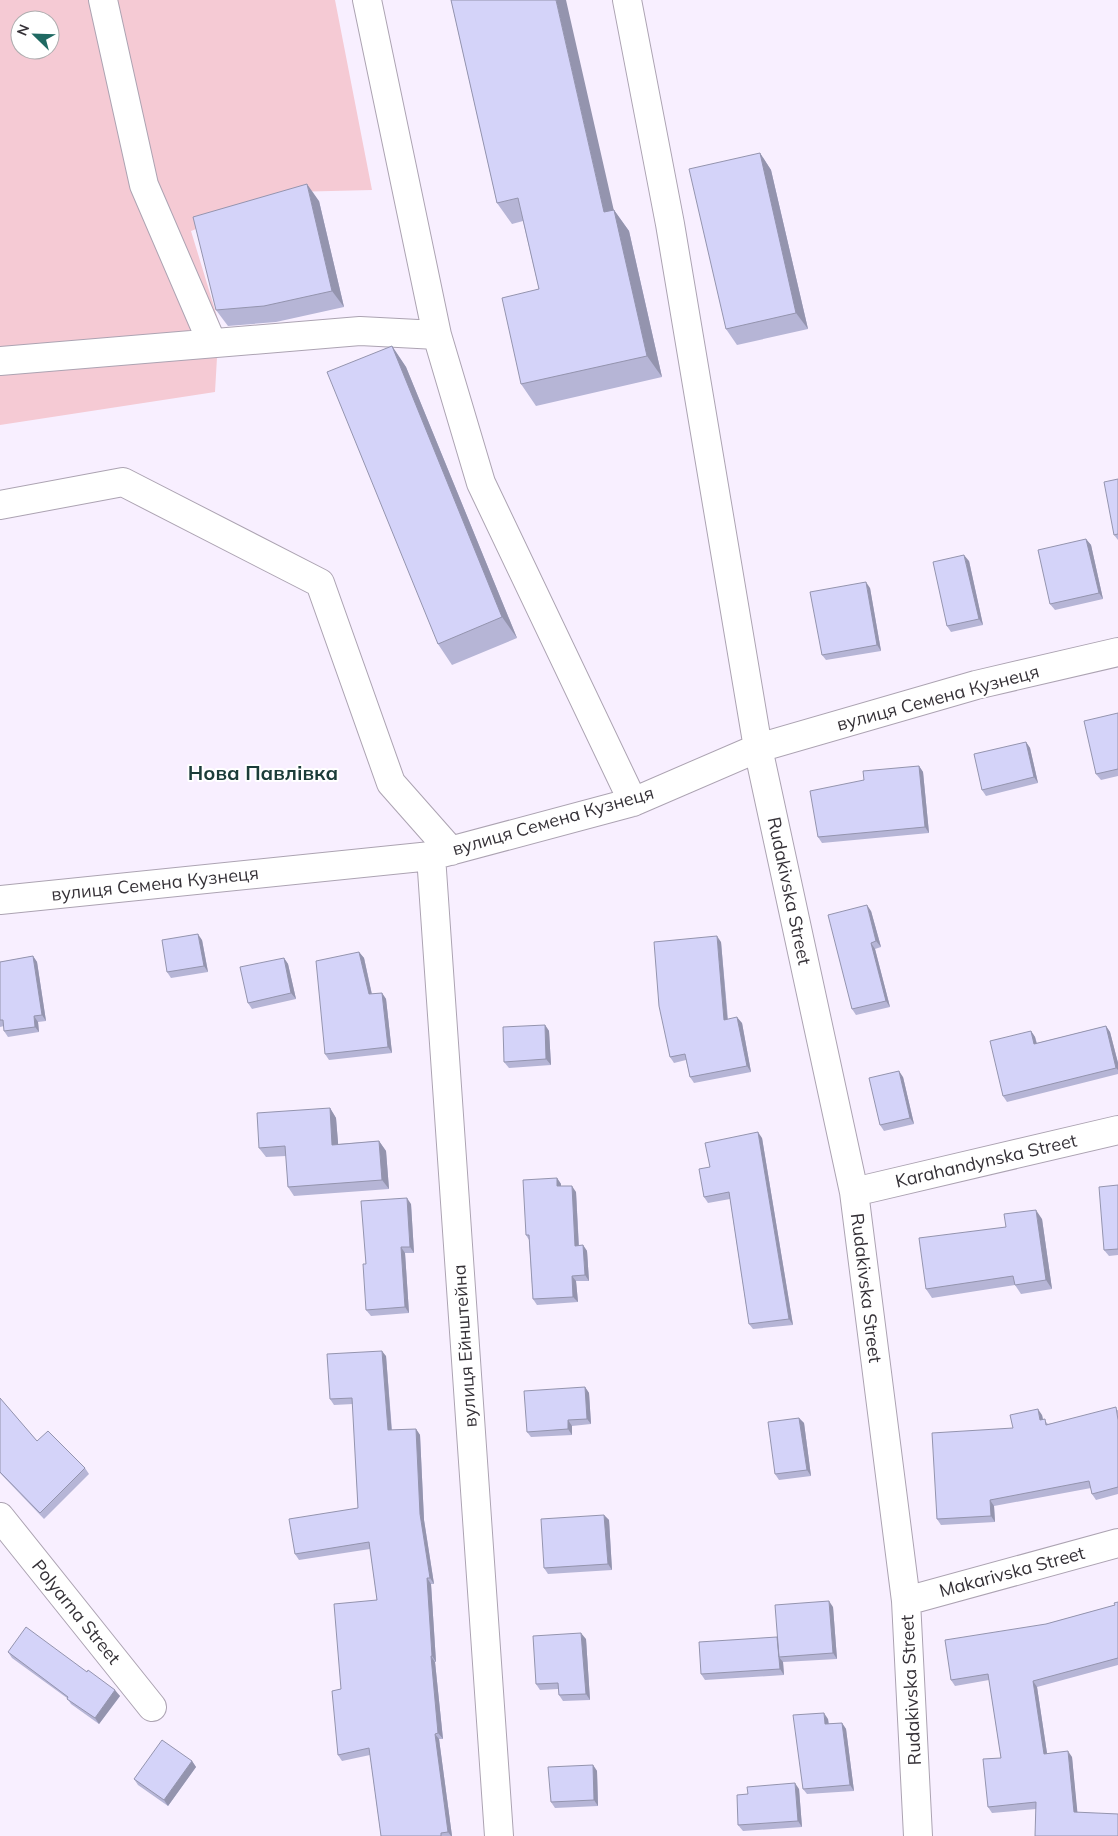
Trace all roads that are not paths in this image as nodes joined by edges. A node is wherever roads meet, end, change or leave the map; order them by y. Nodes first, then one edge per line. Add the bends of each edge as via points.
1 (103, 0) edge
2 (367, 0) edge
3 (627, 0) edge
4 (437, 335) junction
5 (212, 344) junction
6 (0, 361) edge
7 (0, 505) edge
8 (1118, 652) edge
9 (758, 748) junction
10 (633, 802) junction
11 (441, 854) junction
12 (0, 900) edge
13 (1118, 1130) edge
14 (854, 1192) junction
15 (0, 1517) edge
16 (1118, 1543) edge
17 (906, 1601) junction
18 (152, 1706) dead end
19 (499, 1836) edge
20 (918, 1836) edge

1 - 5 street via 144,185
2 - 4 street
3 - 9 street, Rudakivska Street via 672,234
4 - 5 street via 360,331
4 - 10 street via 481,483
5 - 6 street
7 - 11 street via 123,482 320,583 391,783
8 - 9 street, вулиця Семена Кузнеця via 976,685
9 - 10 street, вулиця Семена Кузнеця
9 - 14 street, Rudakivska Street
10 - 11 street, вулиця Семена Кузнеця
11 - 12 street, вулиця Семена Кузнеця
11 - 19 street, вулиця Ейнштейна
13 - 14 street, Karahandynska Street
14 - 17 street, Rudakivska Street
15 - 18 street, Polyarna Street
16 - 17 street, Makarivska Street
17 - 20 street, Rudakivska Street

